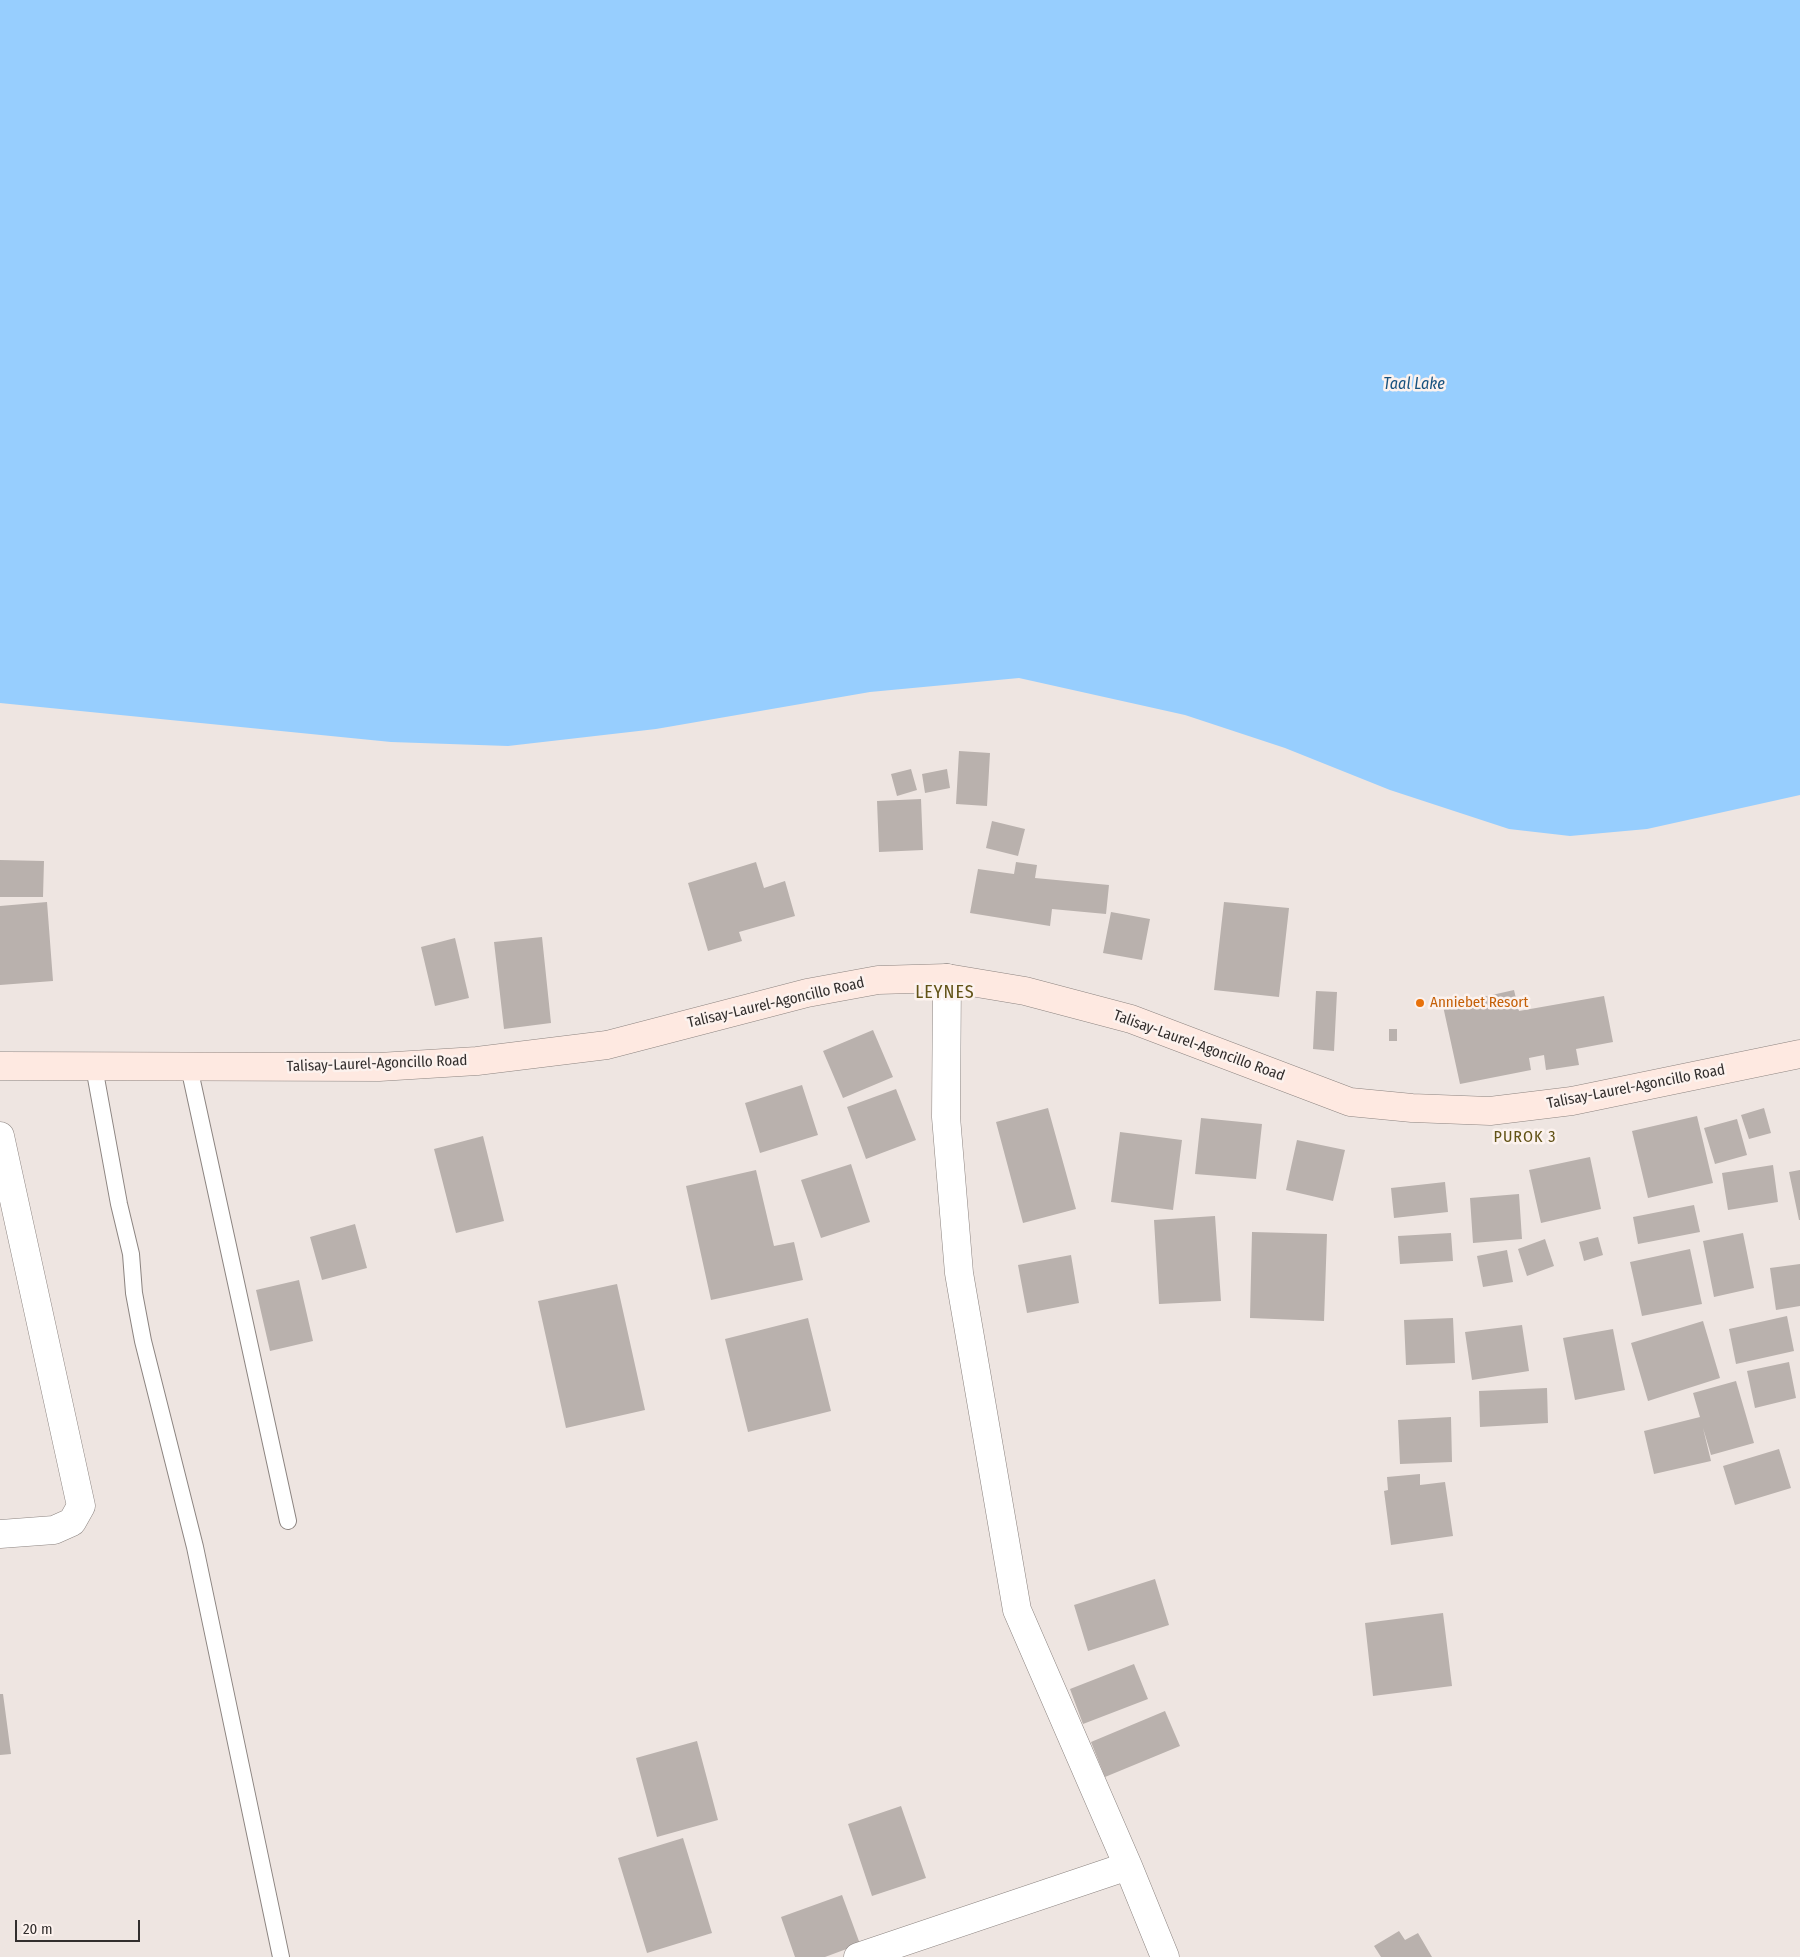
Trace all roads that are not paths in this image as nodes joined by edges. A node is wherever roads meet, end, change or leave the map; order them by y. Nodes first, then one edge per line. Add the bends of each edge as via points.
1 (948, 978) junction
2 (1800, 1054) edge
3 (0, 1066) edge
4 (94, 1067) junction
5 (189, 1067) junction
6 (0, 1136) edge
7 (288, 1521) dead end
8 (0, 1534) edge
9 (1128, 1866) junction
10 (281, 1957) edge
11 (858, 1957) edge
12 (1164, 1957) edge

1 - 2 main road, Talisay-Laurel-Agoncillo Road via 1025,991 1130,1019 1350,1102 1412,1108 1490,1111 1572,1102
1 - 5 main road, Talisay-Laurel-Agoncillo Road via 878,980 806,993 607,1044 477,1061 379,1066
1 - 9 street via 946,1116 959,1273 1017,1610
3 - 4 main road, Talisay-Laurel-Agoncillo Road
4 - 5 main road, Talisay-Laurel-Agoncillo Road
4 - 10 lane via 131,1254 142,1341 195,1547
5 - 7 lane
6 - 8 street via 81,1506 72,1522 54,1530
9 - 11 street
9 - 12 street

